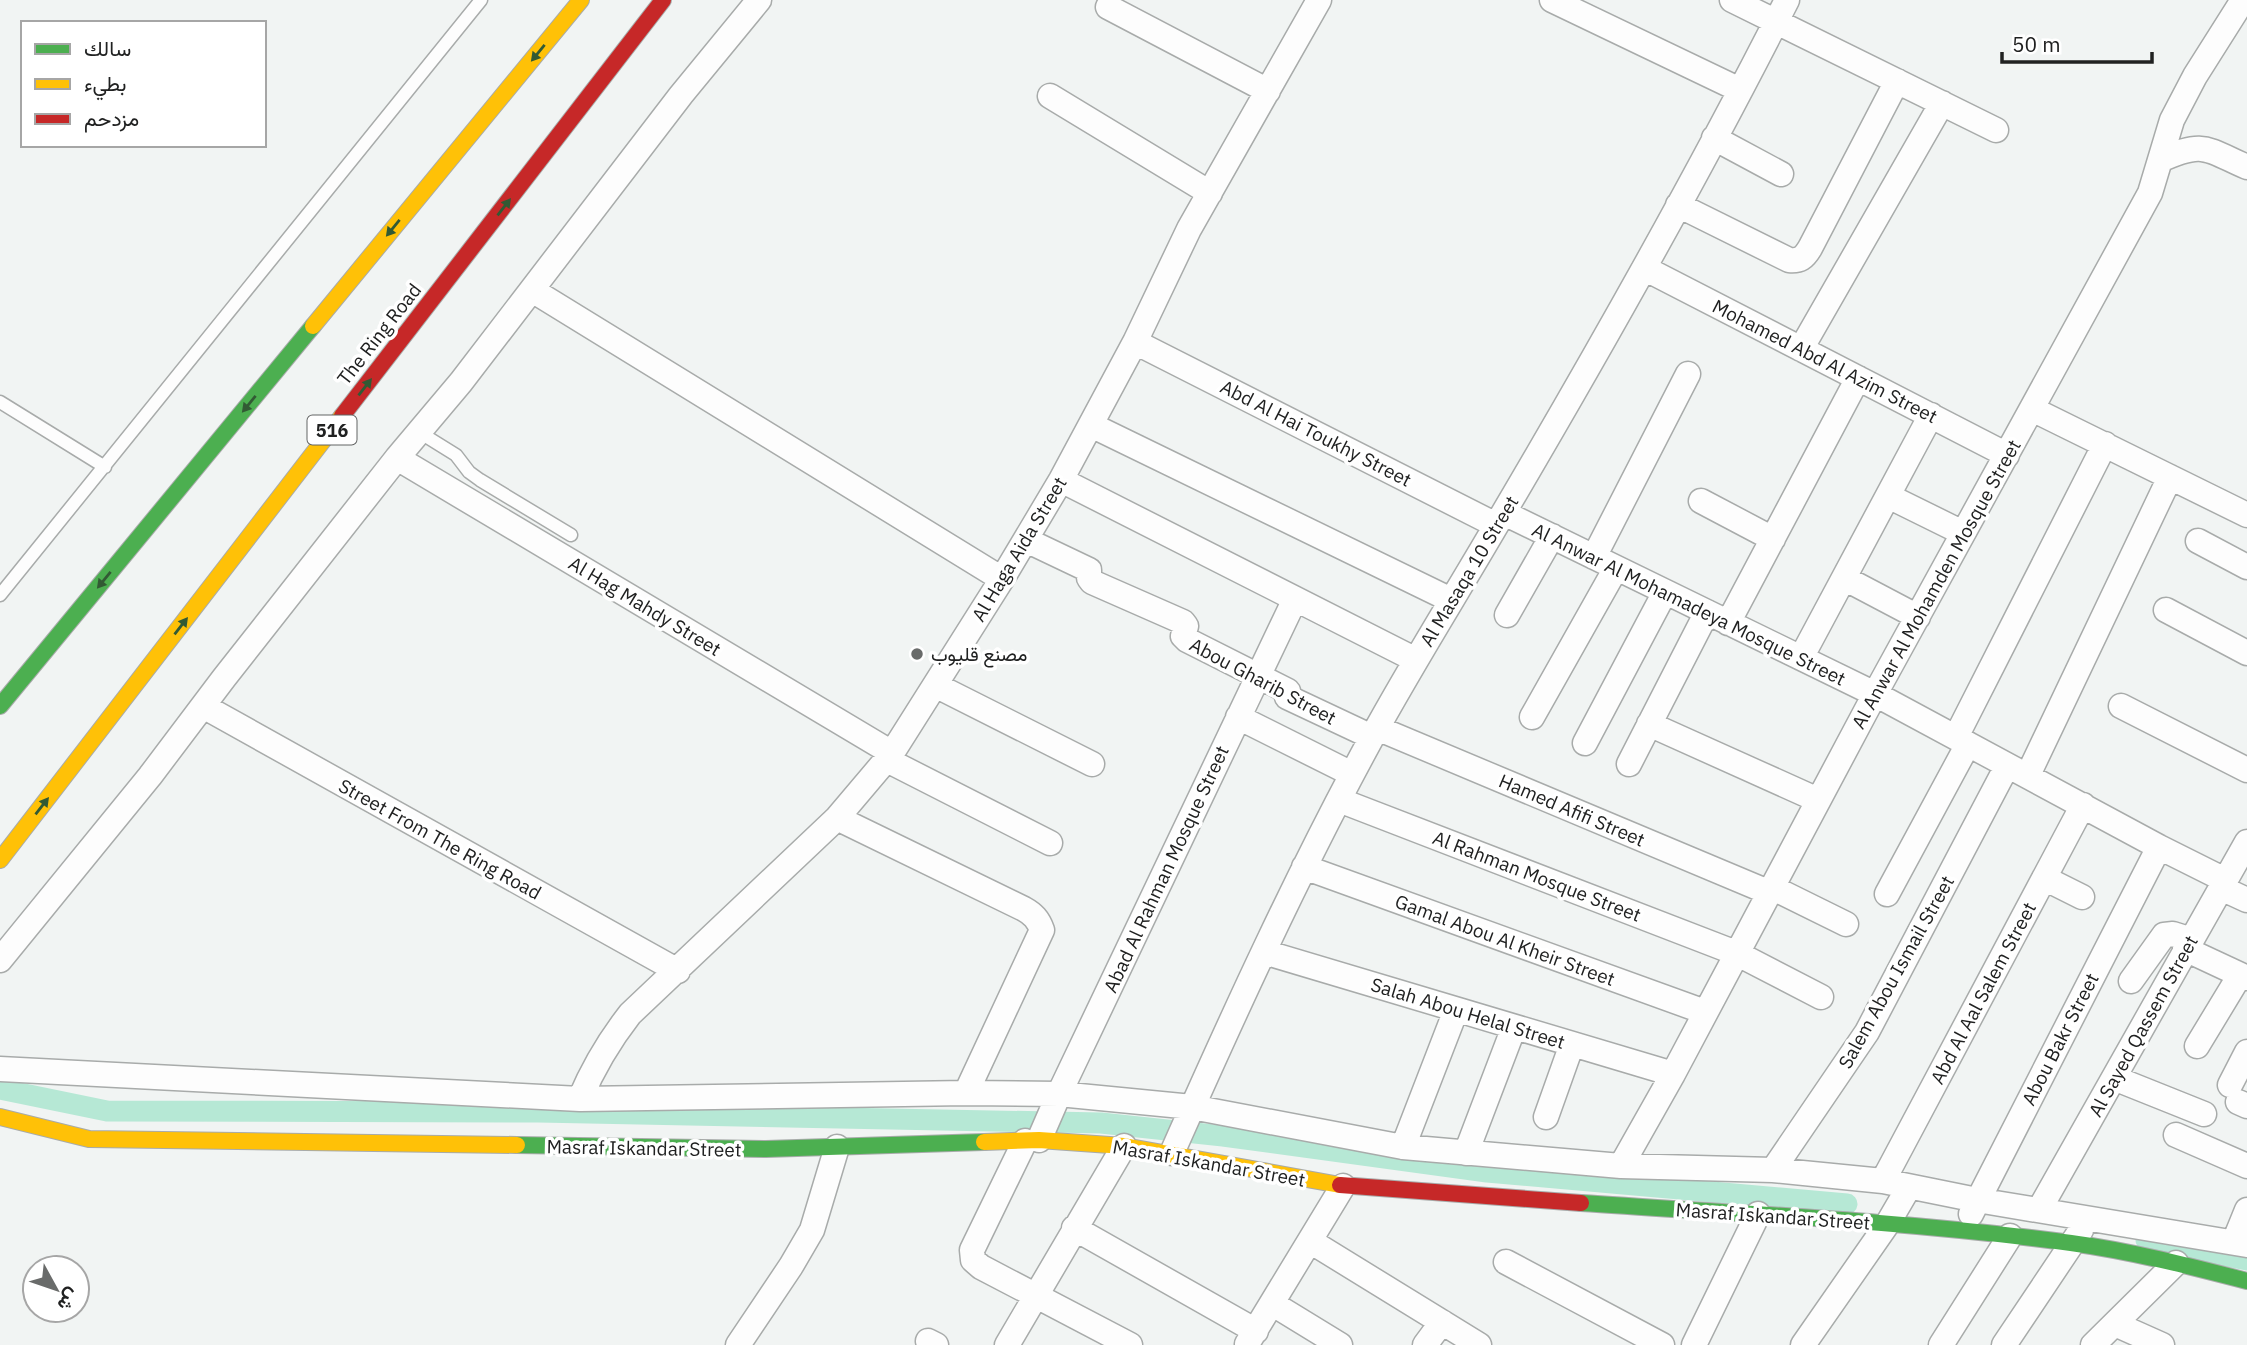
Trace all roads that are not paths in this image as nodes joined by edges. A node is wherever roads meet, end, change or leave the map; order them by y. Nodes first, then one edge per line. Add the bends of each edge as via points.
1 (481, 0) edge
2 (581, 0) edge
3 (663, 0) edge
4 (759, 0) edge
5 (1320, 0) edge
6 (1552, 0) edge
7 (1732, 0) edge
8 (2243, 0) edge
9 (1108, 7) dead end
10 (1781, 11) edge
11 (1897, 81) junction
12 (1740, 90) junction
13 (1268, 91) junction
14 (1050, 96) dead end
15 (1941, 103) junction
16 (1996, 130) dead end
17 (1714, 138) junction
18 (2160, 160) junction
19 (2247, 167) edge
20 (1781, 174) dead end
21 (1210, 193) junction
22 (1678, 205) junction
23 (1644, 268) junction
24 (532, 290) junction
25 (1135, 342) junction
26 (1801, 349) junction
27 (1688, 374) dead end
28 (1858, 378) junction
29 (0, 402) edge
30 (2032, 408) junction
31 (1931, 415) junction
32 (1091, 425) junction
33 (419, 432) junction
34 (2105, 444) junction
35 (2007, 455) junction
36 (397, 458) junction
37 (105, 467) junction
38 (2170, 477) junction
39 (1061, 480) junction
40 (1888, 496) junction
41 (1701, 501) dead end
42 (2247, 514) edge
43 (1500, 519) junction
44 (1963, 533) junction
45 (571, 535) dead end
46 (1552, 536) junction
47 (1773, 539) junction
48 (1026, 540) junction
49 (2198, 541) dead end
50 (1605, 562) junction
51 (2247, 567) edge
52 (1844, 578) junction
53 (1002, 579) junction
54 (1665, 592) junction
55 (0, 595) edge
56 (1295, 598) junction
57 (1451, 600) junction
58 (2166, 610) dead end
59 (1507, 615) dead end
60 (1718, 617) junction
61 (1918, 617) junction
62 (2247, 653) edge
63 (1801, 659) junction
64 (1416, 660) junction
65 (1258, 676) junction
66 (935, 685) junction
67 (1875, 694) junction
68 (0, 706) edge
69 (203, 706) junction
70 (2121, 706) dead end
71 (1238, 717) junction
72 (1532, 717) dead end
73 (1649, 724) junction
74 (1374, 733) junction
75 (1962, 741) junction
76 (1585, 743) dead end
77 (890, 756) junction
78 (1092, 764) dead end
79 (1629, 764) dead end
80 (2017, 770) junction
81 (2247, 770) edge
82 (1352, 774) junction
83 (1339, 800) junction
84 (1818, 800) junction
85 (2083, 805) junction
86 (837, 818) junction
87 (2247, 842) edge
88 (1049, 844) dead end
89 (2159, 847) junction
90 (0, 860) edge
91 (1304, 867) junction
92 (2044, 878) junction
93 (2223, 884) junction
94 (1770, 890) junction
95 (1887, 894) dead end
96 (2082, 897) dead end
97 (2247, 900) edge
98 (1846, 923) dead end
99 (2188, 944) junction
100 (1264, 952) junction
101 (1736, 953) junction
102 (0, 960) edge
103 (678, 971) junction
104 (2243, 976) edge
105 (2131, 981) dead end
106 (1821, 998) dead end
107 (1456, 1010) junction
108 (1705, 1012) junction
109 (1514, 1027) junction
110 (1572, 1044) junction
111 (2197, 1046) dead end
112 (2247, 1052) edge
113 (0, 1069) edge
114 (1673, 1074) junction
115 (2114, 1077) junction
116 (966, 1093) junction
117 (1059, 1094) junction
118 (2238, 1097) edge
119 (580, 1099) junction
120 (1192, 1107) junction
121 (2204, 1114) dead end
122 (0, 1116) edge
123 (1546, 1117) dead end
124 (2176, 1135) dead end
125 (1032, 1141) junction
126 (1124, 1146) junction
127 (837, 1147) junction
128 (1403, 1147) junction
129 (1172, 1153) junction
130 (1466, 1153) junction
131 (1621, 1166) junction
132 (2247, 1166) edge
133 (1773, 1170) junction
134 (1883, 1181) junction
135 (1343, 1186) junction
136 (1909, 1187) junction
137 (1977, 1200) junction
138 (2039, 1210) junction
139 (2247, 1210) edge
140 (1758, 1214) junction
141 (2089, 1218) junction
142 (1888, 1223) junction
143 (1074, 1228) junction
144 (1962, 1232) junction
145 (2010, 1236) junction
146 (1310, 1241) junction
147 (2073, 1243) junction
148 (2240, 1243) edge
149 (1506, 1262) dead end
150 (2176, 1263) junction
151 (2247, 1281) edge
152 (1036, 1295) junction
153 (1273, 1304) junction
154 (1442, 1322) junction
155 (2115, 1324) junction
156 (1251, 1338) edge
157 (737, 1345) edge
158 (1007, 1345) edge
159 (1130, 1345) edge
160 (1340, 1345) edge
161 (1425, 1345) edge
162 (1479, 1345) edge
163 (1662, 1345) edge
164 (1694, 1345) edge
165 (1803, 1345) edge
166 (1941, 1345) edge
167 (2004, 1345) edge
168 (2093, 1345) edge
169 (2162, 1345) edge

1 - 37 lane
2 -> 68 main road
90 -> 3 main road, The Ring Road / 516
4 - 24 street
5 - 13 street, Al Haga Aida Street
6 - 12 street
7 - 10 street
8 - 18 street, Al Anwar Al Mohamden Mosque Street via 2172,120
9 - 13 street
10 - 11 street
10 - 12 street, Al Masaqa 10 Street
11 - 15 street
11 - 22 street via 1805,257 1798,261
12 - 17 street, Al Masaqa 10 Street
13 - 21 street, Al Haga Aida Street
14 - 21 street
15 - 16 street
15 - 26 street
17 - 20 street
17 - 22 street, Al Masaqa 10 Street
18 - 19 street via 2186,148 2202,147
18 - 30 street, Al Anwar Al Mohamden Mosque Street via 2150,193
21 - 25 street, Al Haga Aida Street
22 - 23 street, Al Masaqa 10 Street
23 - 26 street, Mohamed Abd Al Azim Street
23 - 43 street, Al Masaqa 10 Street
24 - 33 street
24 - 53 street
25 - 32 street, Al Haga Aida Street
25 - 43 street, Abd Al Hai Toukhy Street
26 - 28 street, Mohamed Abd Al Azim Street
27 - 50 street
28 - 31 street, Mohamed Abd Al Azim Street
28 - 47 street
29 - 37 lane
30 - 34 street
30 - 35 street, Al Anwar Al Mohamden Mosque Street
31 - 35 street, Mohamed Abd Al Azim Street
31 - 40 street
32 - 39 street, Al Haga Aida Street
32 - 57 street
33 - 36 street
33 - 45 lane via 456,455 480,480
34 - 38 street
34 - 75 street
35 - 44 street, Al Anwar Al Mohamden Mosque Street
36 - 69 street
36 - 77 street, Al Hag Mahdy Street
37 - 55 lane
38 - 42 street
38 - 80 street, Salem Abou Ismail Street
39 - 48 street, Al Haga Aida Street
39 - 56 street
40 - 44 street
40 - 52 street
41 - 47 street
43 - 46 street, Al Anwar Al Mohamadeya Mosque Street
43 - 57 street, Al Masaqa 10 Street
44 - 61 street, Al Anwar Al Mohamden Mosque Street
46 - 50 street, Al Anwar Al Mohamadeya Mosque Street
46 - 59 street
47 - 60 street
48 - 53 street, Al Haga Aida Street
48 - 65 street, Abou Gharib Street via 1089,570 1091,582 1184,622 1184,638
49 - 51 street
50 - 54 street, Al Anwar Al Mohamadeya Mosque Street
50 - 72 street
52 - 61 street
52 - 63 street
53 - 66 street, Al Haga Aida Street
54 - 60 street, Al Anwar Al Mohamadeya Mosque Street
54 - 76 street
56 - 64 street
56 - 65 street, Abad Al Rahman Mosque Street
57 - 64 street, Al Masaqa 10 Street
58 - 62 street
60 - 63 street, Al Anwar Al Mohamadeya Mosque Street
60 - 73 street
61 - 67 street, Al Anwar Al Mohamden Mosque Street
63 - 67 street, Al Anwar Al Mohamadeya Mosque Street
64 - 74 street, Al Masaqa 10 Street
65 - 71 street, Abad Al Rahman Mosque Street
65 - 74 street, Abou Gharib Street via 1288,691 1287,697
66 - 77 street, Al Haga Aida Street
66 - 78 street
67 - 75 street, Al Anwar Al Mohamadeya Mosque Street
67 - 84 street, Al Anwar Al Mohamden Mosque Street
69 - 102 street
69 - 103 street, Street From The Ring Road
70 - 81 street
71 - 82 street
71 - 117 street, Abad Al Rahman Mosque Street
73 - 79 street
73 - 84 street
74 - 82 street, Al Masaqa 10 Street
74 - 94 street, Hamed Afifi Street
75 - 80 street, Al Anwar Al Mohamadeya Mosque Street
75 - 95 street
77 - 86 street, Al Haga Aida Street
77 - 88 street, Al Hag Mahdy Street
80 - 85 street, Al Anwar Al Mohamadeya Mosque Street
80 - 133 street, Salem Abou Ismail Street via 1867,1032
82 - 83 street, Al Masaqa 10 Street
83 - 91 street, Al Masaqa 10 Street
83 - 101 street, Al Rahman Mosque Street
84 - 94 street, Al Anwar Al Mohamden Mosque Street
85 - 89 street, Al Anwar Al Mohamadeya Mosque Street
85 - 92 street, Abd Al Aal Salem Street
86 - 103 street, Al Haga Aida Street
86 - 116 street via 1024,909 1039,922 1042,930
87 - 93 street, Al Sayed Qassem Street
89 - 93 street, Al Anwar Al Mohamadeya Mosque Street
89 - 137 street, Abou Bakr Street
91 - 100 street, Al Masaqa 10 Street
91 - 108 street, Gamal Abou Al Kheir Street
92 - 96 street
92 - 134 street, Abd Al Aal Salem Street
93 - 97 street, Al Anwar Al Mohamadeya Mosque Street
93 - 99 street, Al Sayed Qassem Street
94 - 98 street, Hamed Afifi Street
94 - 101 street, Al Anwar Al Mohamden Mosque Street
99 - 104 street
99 - 105 street via 2174,934 2165,935
99 - 115 street, Al Sayed Qassem Street
100 - 107 street, Salah Abou Helal Street
100 - 120 street, Al Masaqa 10 Street
101 - 106 street, Al Rahman Mosque Street
101 - 108 street, Al Anwar Al Mohamden Mosque Street
103 - 119 street, Al Haga Aida Street via 645,999 610,1040
104 - 111 street
107 - 109 street, Salah Abou Helal Street
107 - 128 street
108 - 114 street, Al Anwar Al Mohamden Mosque Street
109 - 110 street, Salah Abou Helal Street
109 - 130 street
110 - 114 street, Salah Abou Helal Street
110 - 123 street
112 - 118 street
113 - 119 street
114 - 131 street, Al Anwar Al Mohamden Mosque Street
115 - 121 street
115 - 138 street, Al Sayed Qassem Street
116 - 117 street
116 - 119 street
117 - 120 street
117 - 125 street, Abad Al Rahman Mosque Street
120 - 128 street
120 - 129 street, Al Masaqa 10 Street
122 - 127 main road, Masraf Iskandar Street via 89,1139
124 - 132 street
125 - 126 main road, Masraf Iskandar Street
125 - 127 main road, Masraf Iskandar Street
125 - 152 street, Abad Al Rahman Mosque Street via 972,1255 976,1264
126 - 129 main road, Masraf Iskandar Street
126 - 143 street
127 - 157 street via 812,1230
128 - 130 street
129 - 135 main road, Masraf Iskandar Street
130 - 131 street
131 - 133 street
133 - 134 street
134 - 136 street
135 - 140 main road, Masraf Iskandar Street
135 - 146 street
136 - 137 street
136 - 142 street
137 - 138 street
137 - 144 street, Abou Bakr Street
138 - 141 street
139 - 148 street
140 - 142 main road, Masraf Iskandar Street
140 - 164 street
141 - 147 street
141 - 148 street
142 - 144 main road, Masraf Iskandar Street
142 - 165 street
143 - 152 street
143 - 156 street
144 - 145 main road, Masraf Iskandar Street
145 - 147 main road, Masraf Iskandar Street
145 - 166 street
146 - 153 street
146 - 154 street
147 - 150 main road, Masraf Iskandar Street
147 - 167 street
149 - 163 street
150 - 151 main road, Masraf Iskandar Street
150 - 155 street
152 - 158 street
152 - 159 street
153 - 156 street
153 - 160 street
154 - 161 street
154 - 162 street
155 - 168 street
155 - 169 street

